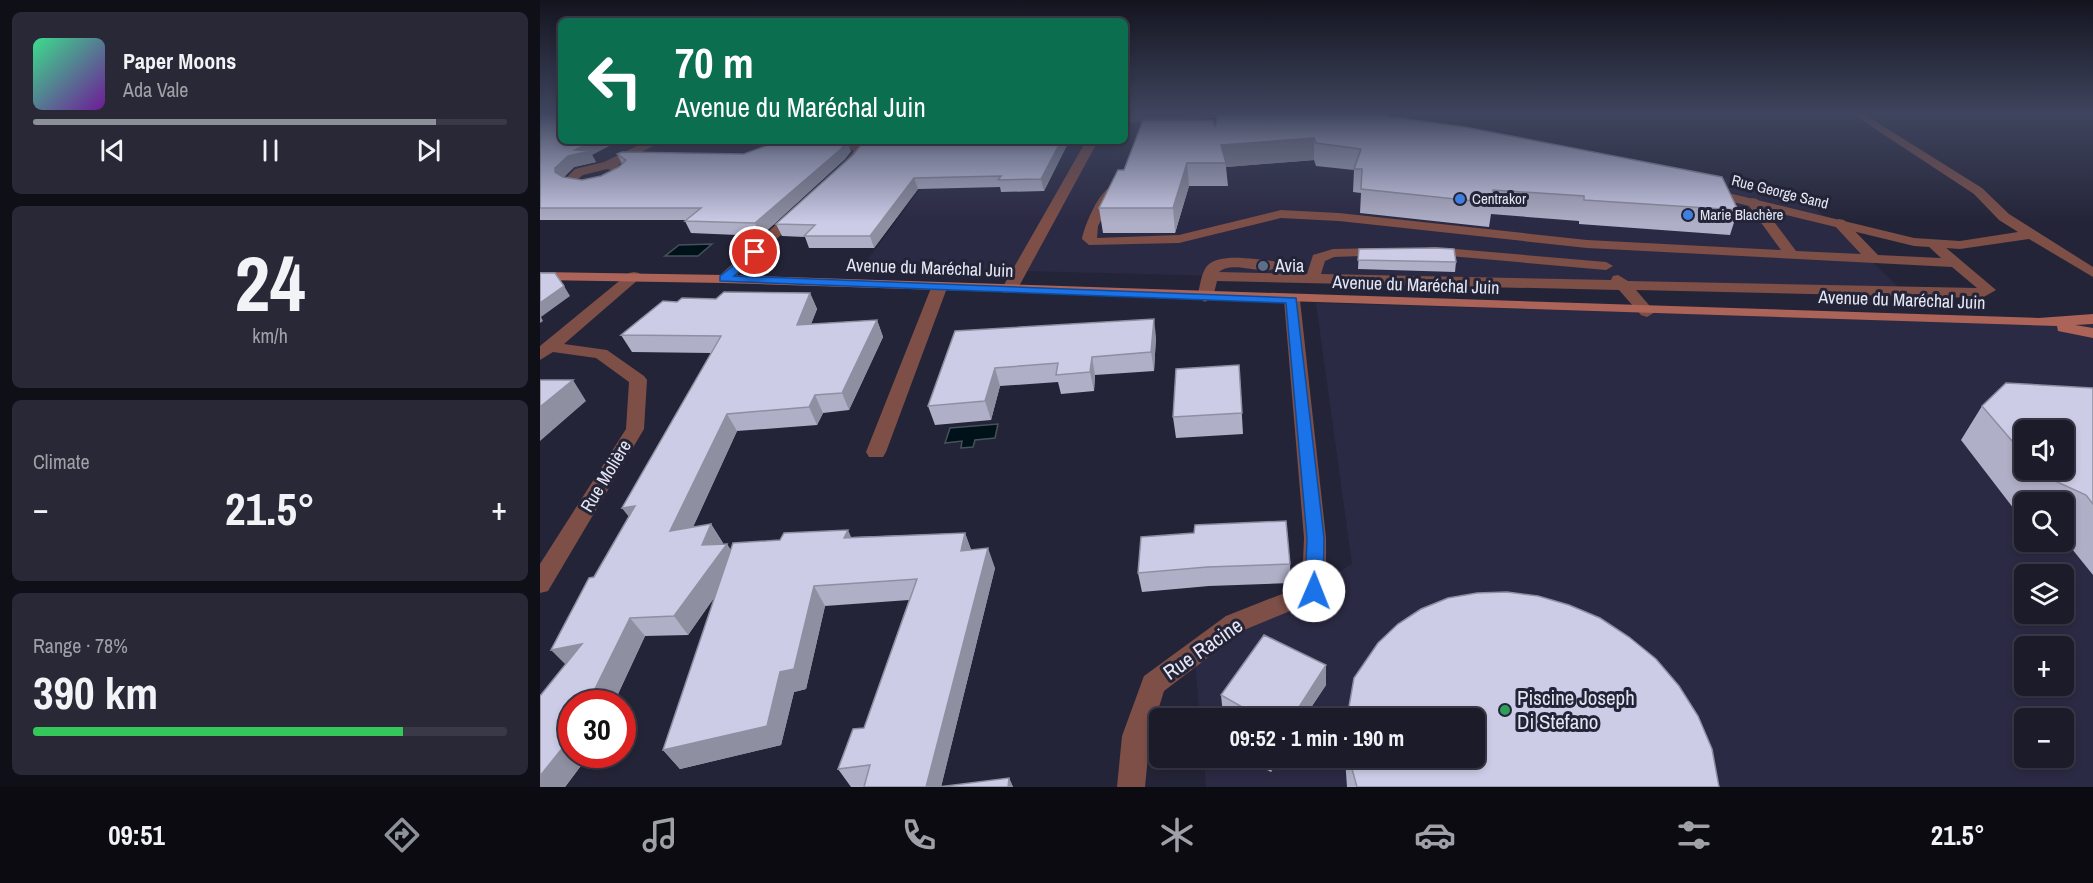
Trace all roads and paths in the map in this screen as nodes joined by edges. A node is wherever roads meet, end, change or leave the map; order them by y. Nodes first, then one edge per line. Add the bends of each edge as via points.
1 (639, 150) edge
2 (859, 150) edge
3 (1087, 150) edge
4 (1914, 150) edge
5 (608, 165) dead end
6 (834, 179) edge
7 (1700, 190) edge
8 (1111, 191) edge
9 (1752, 202) junction
10 (807, 203) edge
11 (1839, 223) junction
12 (2032, 234) junction
13 (2045, 243) junction
14 (1587, 244) junction
15 (1933, 244) junction
16 (1470, 254) junction
17 (1792, 255) junction
18 (1497, 256) junction
19 (1874, 259) junction
20 (2093, 261) edge
21 (1955, 263) junction
22 (1606, 266) junction
23 (1314, 272) junction
24 (2093, 273) edge
25 (540, 276) edge
26 (634, 276) junction
27 (724, 279) junction
28 (1503, 281) junction
29 (1476, 282) junction
30 (1622, 283) junction
31 (939, 288) junction
32 (1010, 290) junction
33 (1205, 297) junction
34 (1292, 300) junction
35 (1647, 312) junction
36 (2093, 319) edge
37 (2039, 323) junction
38 (2093, 333) edge
39 (546, 351) edge
40 (876, 452) dead end
41 (540, 584) edge
42 (1131, 787) edge

1 - 5 street
2 - 6 street
3 - 32 street
4 - 12 street via 1978,191 2004,217
7 - 9 street, Rue George Sand
8 - 14 street via 1091,226 1089,239 1094,242 1179,239 1281,214
9 - 11 street, Rue George Sand
9 - 17 street
10 - 27 street
11 - 15 street, Rue George Sand
11 - 19 street
12 - 13 street
12 - 15 street, Rue George Sand via 1960,245
13 - 20 street
13 - 24 street
14 - 17 street
14 - 22 street
15 - 21 street
16 - 18 street
16 - 23 street via 1334,253 1318,258
16 - 29 street
17 - 19 street
18 - 22 street
18 - 28 street
19 - 21 street
21 - 30 street via 1988,290 1982,293
22 - 30 street
23 - 29 street
23 - 33 street via 1209,276
25 - 26 main road, Avenue du Maréchal Juin
26 - 27 main road, Avenue du Maréchal Juin
26 - 39 street
27 - 31 main road, Avenue du Maréchal Juin
28 - 29 street
28 - 30 street
30 - 35 street
31 - 32 main road, Avenue du Maréchal Juin
31 - 40 street
32 - 33 main road, Avenue du Maréchal Juin
33 - 34 main road, Avenue du Maréchal Juin
34 - 35 main road, Avenue du Maréchal Juin
34 - 42 street, Rue Racine via 1315,538 1314,591 1235,623 1153,684 1136,736
35 - 37 main road, Avenue du Maréchal Juin
36 - 37 main road, Avenue du Maréchal Juin
37 - 38 main road, Avenue du Maréchal Juin
39 - 41 street, Rue Molière via 602,354 638,380 635,429

